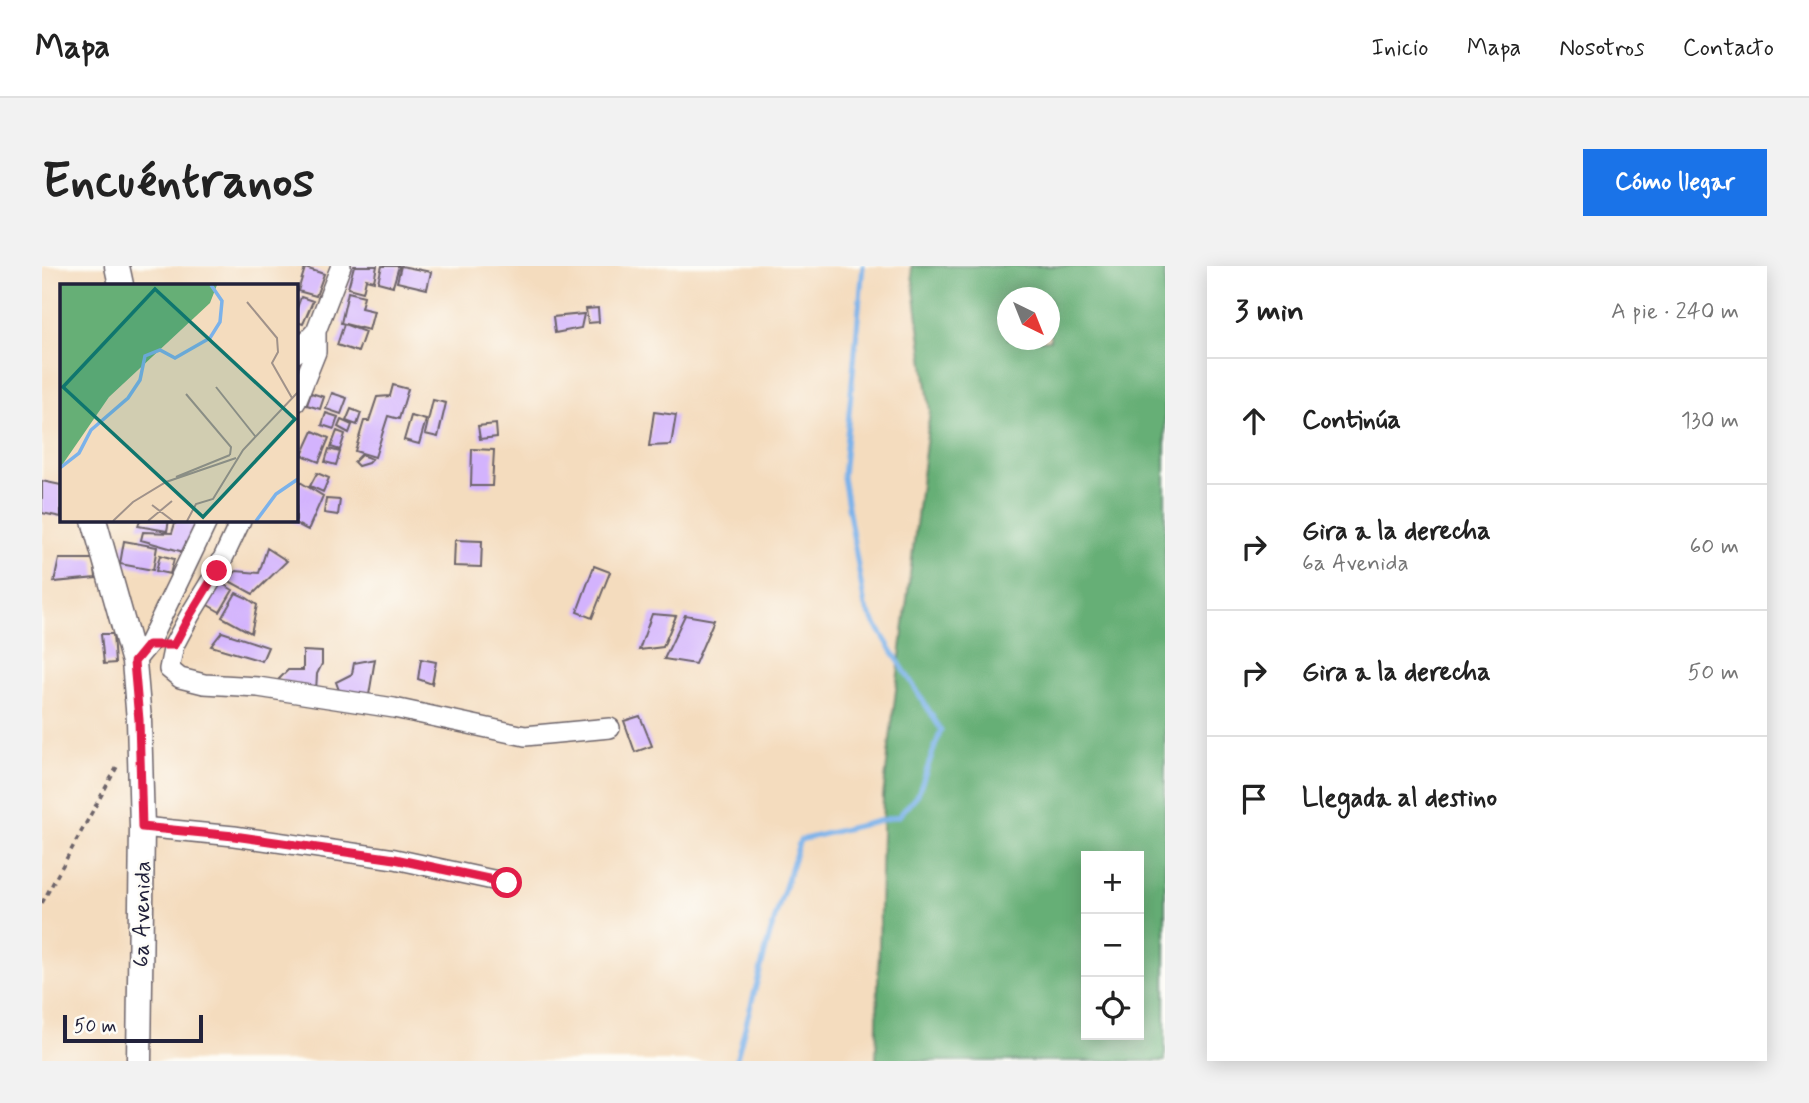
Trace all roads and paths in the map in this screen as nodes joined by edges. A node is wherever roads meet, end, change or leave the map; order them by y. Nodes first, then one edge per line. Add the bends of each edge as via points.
1 (117, 266) edge
2 (341, 266) edge
3 (121, 284) edge
4 (316, 331) junction
5 (298, 351) edge
6 (298, 397) edge
7 (95, 522) edge
8 (207, 522) edge
9 (240, 522) edge
10 (174, 645) junction
11 (141, 653) junction
12 (610, 727) dead end
13 (120, 761) dead end
14 (142, 827) junction
15 (507, 883) dead end
16 (42, 903) edge
17 (139, 1061) edge

1 - 3 street
2 - 4 street
4 - 5 street
4 - 6 street via 316,352
7 - 11 street, 6a Avenida
8 - 11 street
9 - 10 street
10 - 11 street
10 - 12 street via 169,669 180,678 204,684 258,687 394,708 525,736
11 - 14 street, 6a Avenida
13 - 16 path
14 - 15 street via 395,859
14 - 17 street, 6a Avenida

